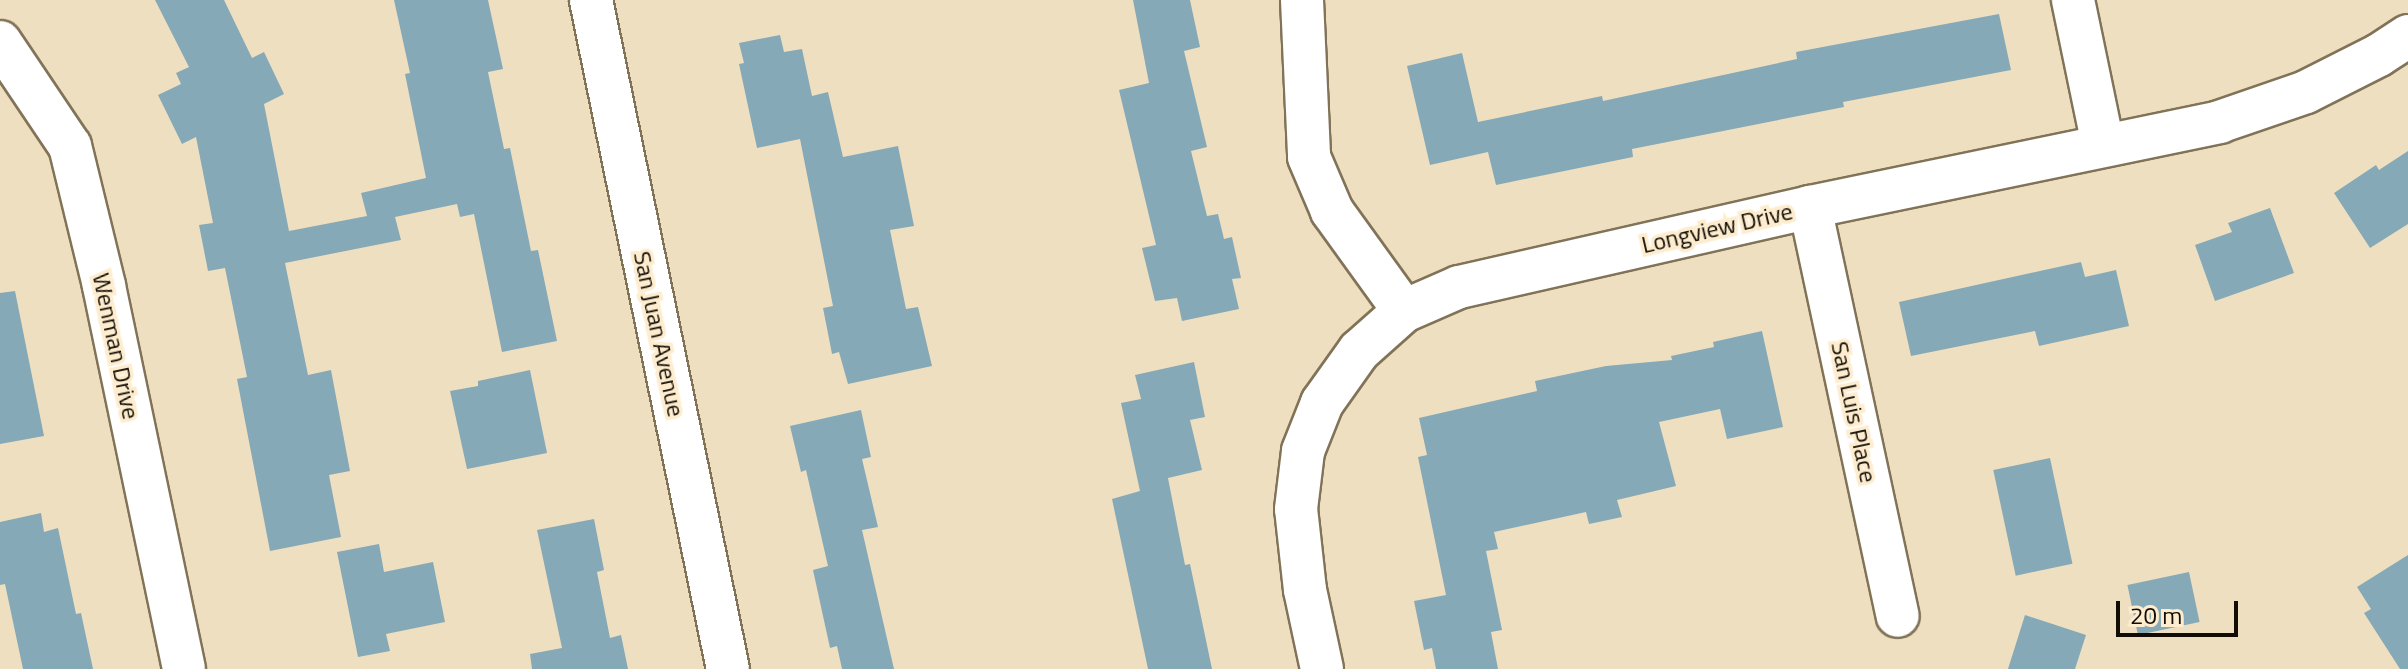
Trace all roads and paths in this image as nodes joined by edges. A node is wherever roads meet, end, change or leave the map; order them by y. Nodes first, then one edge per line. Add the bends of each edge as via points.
1 (591, 0) edge
2 (1302, 0) edge
3 (2073, 0) edge
4 (2408, 36) edge
5 (0, 42) edge
6 (2103, 145) junction
7 (1810, 207) junction
8 (1404, 311) junction
9 (1898, 616) dead end
10 (184, 669) edge
11 (728, 669) edge
12 (1322, 669) edge

1 - 11 street, San Juan Avenue
2 - 8 street via 1309,157 1332,211
3 - 6 street
4 - 6 street, Longview Drive via 2318,86 2257,110
5 - 10 street, Wenman Drive via 70,146
6 - 7 street, Longview Drive
7 - 8 street, Longview Drive via 1459,287
7 - 9 street, San Luis Place
8 - 12 street, Longview Drive via 1359,351 1322,403 1303,451 1296,509 1305,590

